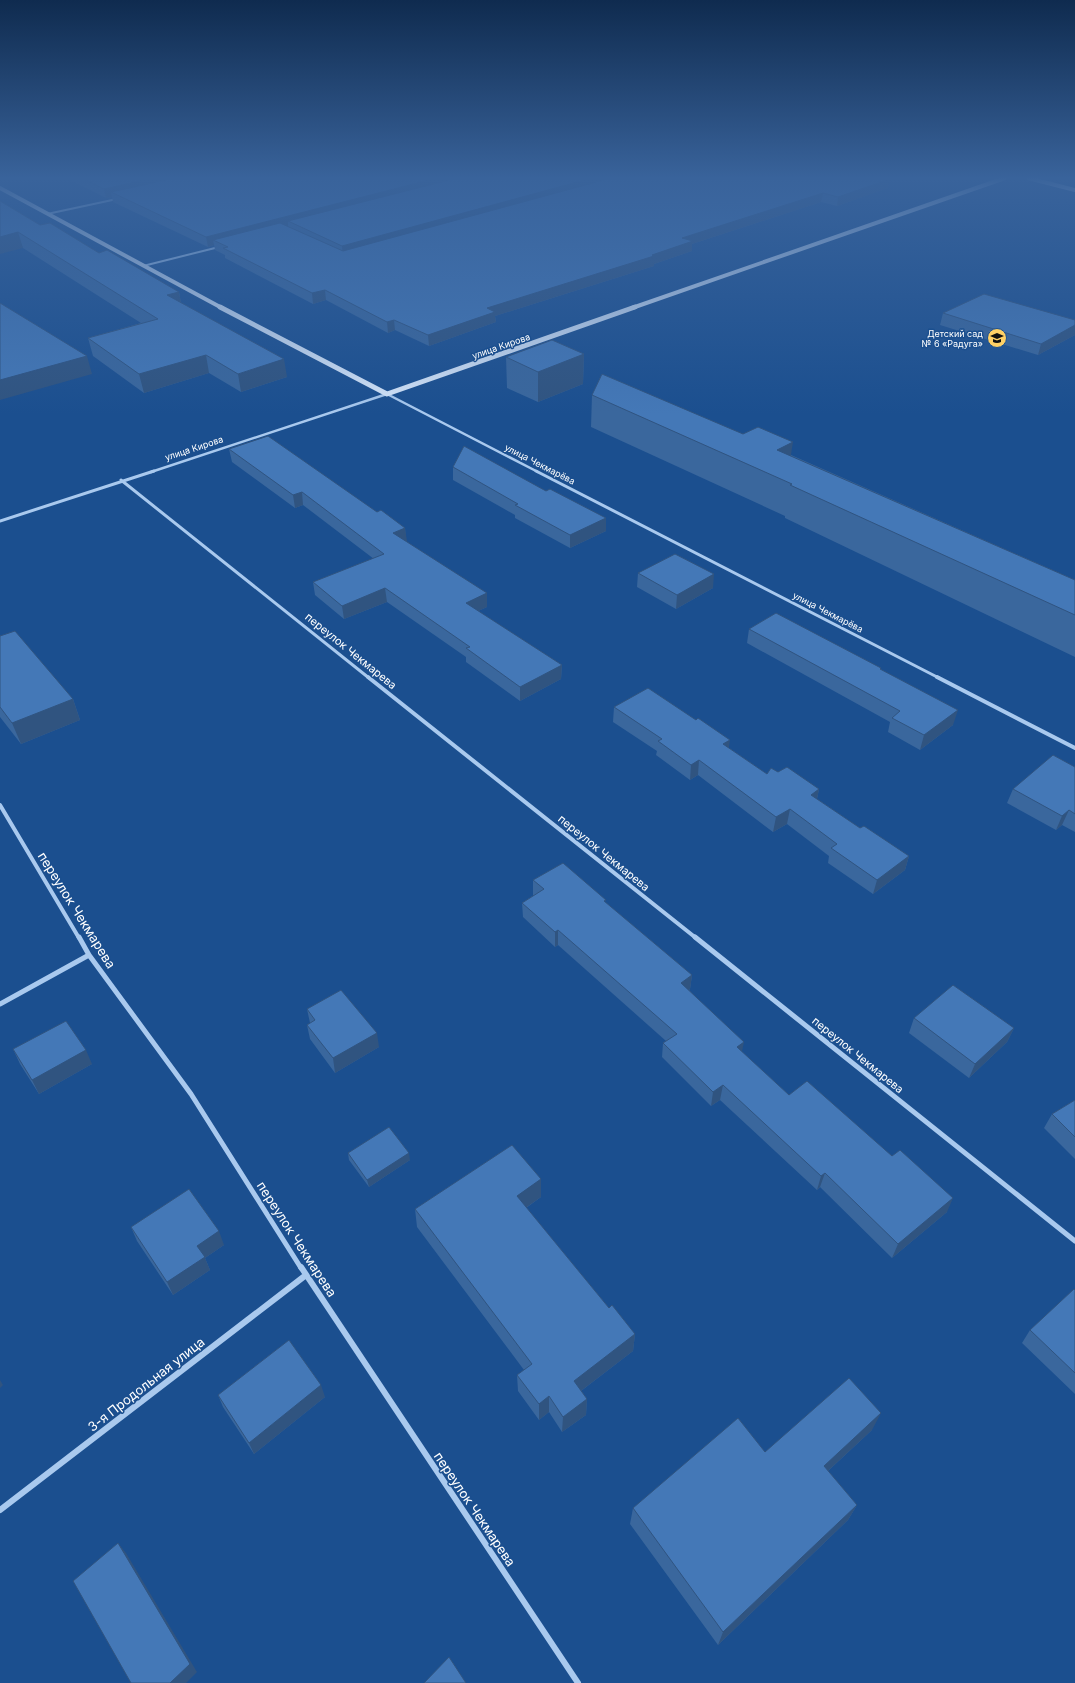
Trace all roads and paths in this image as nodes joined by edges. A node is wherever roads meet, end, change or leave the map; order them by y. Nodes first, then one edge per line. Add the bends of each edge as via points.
1 (126, 257) edge
2 (180, 257) edge
3 (780, 257) edge
4 (144, 266) junction
5 (387, 394) junction
6 (121, 480) junction
7 (0, 521) edge
8 (1075, 748) edge
9 (0, 805) edge
10 (89, 956) junction
11 (0, 1004) edge
12 (1075, 1241) edge
13 (306, 1275) junction
14 (0, 1510) edge
15 (578, 1683) edge

1 - 4 street, улица Чекмарёва
2 - 4 street
3 - 5 street, улица Кирова
4 - 5 street, улица Чекмарёва
5 - 6 street, улица Кирова
5 - 8 street, улица Чекмарёва
6 - 7 street, улица Кирова
6 - 12 street, переулок Чекмарева
9 - 10 street, переулок Чекмарева
10 - 11 street
10 - 13 street, переулок Чекмарева via 191,1094
13 - 14 street, 3-я Продольная улица
13 - 15 street, переулок Чекмарева

